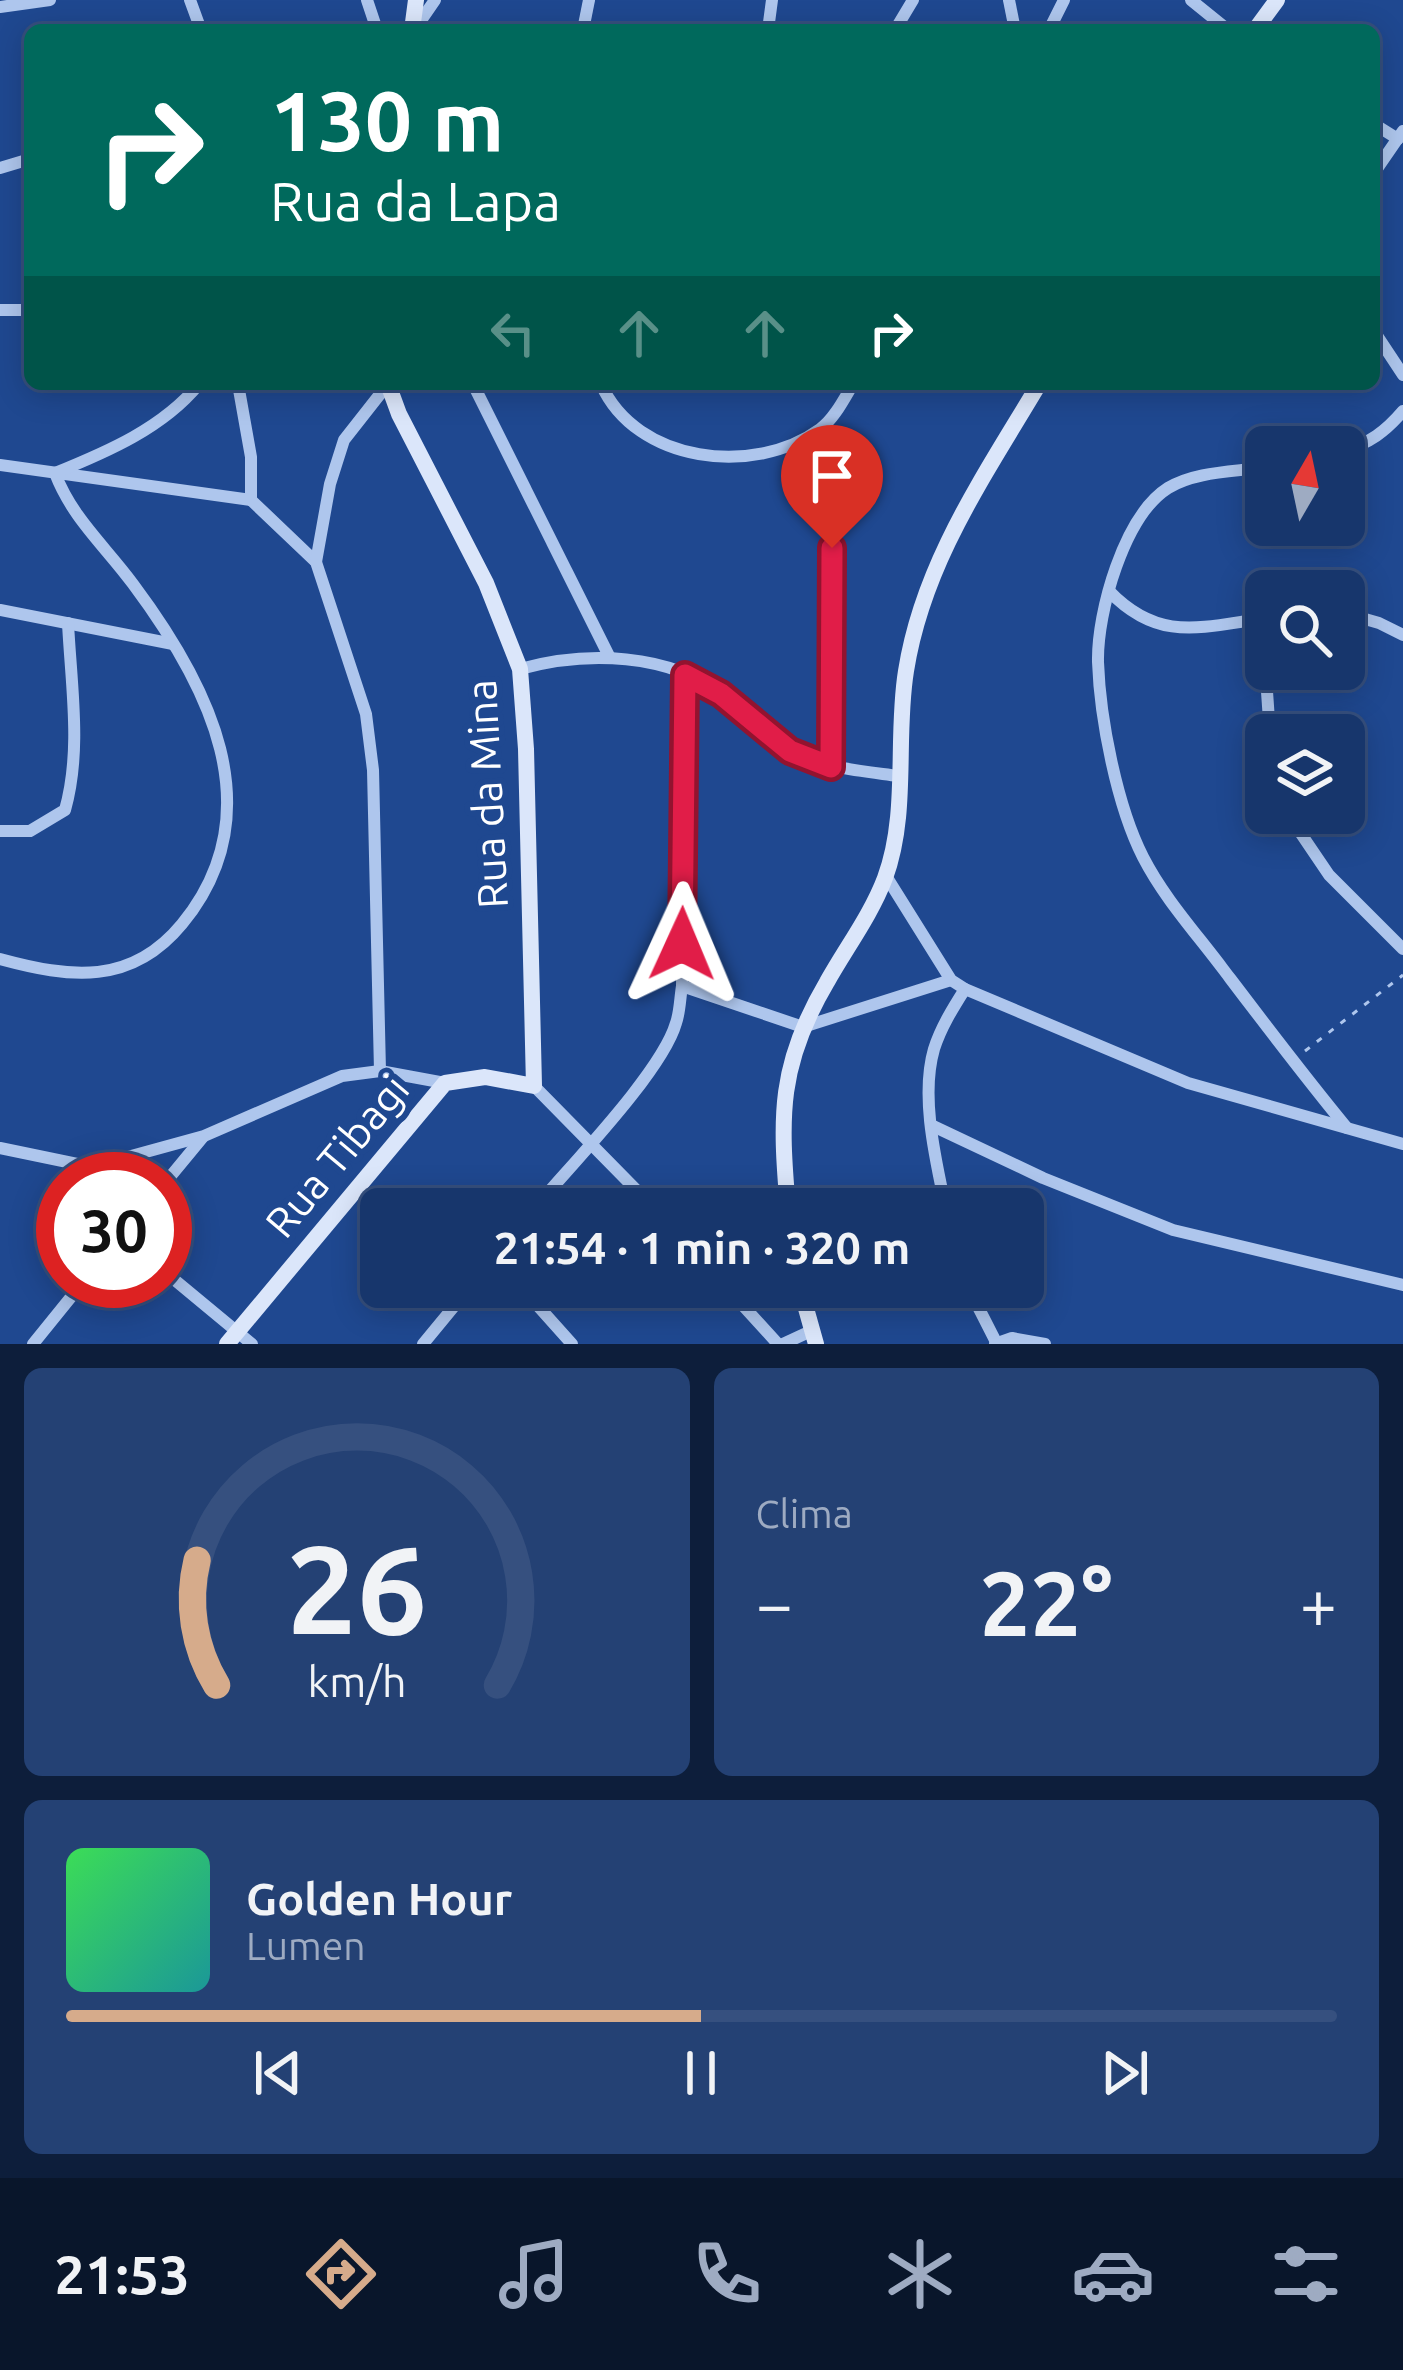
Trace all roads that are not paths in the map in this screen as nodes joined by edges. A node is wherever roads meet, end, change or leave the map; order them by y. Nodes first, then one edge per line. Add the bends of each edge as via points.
1 (50, 0) edge
2 (1191, 0) edge
3 (0, 7) edge
4 (1221, 24) edge
5 (1401, 135) edge
6 (1380, 165) edge
7 (1380, 340) edge
8 (1403, 375) edge
9 (192, 390) edge
10 (239, 390) edge
11 (383, 390) edge
12 (390, 390) edge
13 (476, 390) edge
14 (604, 390) edge
15 (849, 390) edge
16 (1035, 390) edge
17 (1403, 411) edge
18 (1365, 444) edge
19 (830, 460) dead end
20 (0, 465) edge
21 (1245, 470) edge
22 (55, 473) junction
23 (251, 500) junction
24 (316, 562) junction
25 (1109, 591) junction
26 (0, 610) edge
27 (1365, 619) edge
28 (1245, 620) edge
29 (68, 623) junction
30 (1403, 635) edge
31 (173, 644) junction
32 (610, 658) junction
33 (520, 669) junction
34 (685, 675) junction
35 (831, 767) junction
36 (898, 776) junction
37 (0, 831) edge
38 (1301, 834) edge
39 (886, 876) junction
40 (1403, 950) edge
41 (0, 959) edge
42 (951, 980) junction
43 (682, 986) junction
44 (965, 989) junction
45 (803, 1027) junction
46 (380, 1071) junction
47 (445, 1083) junction
48 (534, 1085) junction
49 (933, 1126) junction
50 (1347, 1128) junction
51 (204, 1136) junction
52 (591, 1140) junction
53 (1403, 1144) edge
54 (1, 1149) edge
55 (191, 1152) edge
56 (551, 1188) edge
57 (636, 1188) edge
58 (787, 1188) edge
59 (943, 1188) edge
60 (1403, 1286) edge
61 (192, 1298) edge
62 (62, 1308) edge
63 (453, 1308) edge
64 (540, 1308) edge
65 (746, 1308) edge
66 (805, 1308) edge
67 (978, 1308) edge
68 (813, 1338) edge
69 (238, 1340) edge
70 (996, 1343) edge
71 (32, 1344) edge
72 (423, 1344) edge
73 (572, 1344) edge
74 (781, 1344) edge
75 (1045, 1344) edge

1 - 3 street
2 - 4 street
5 - 6 street
7 - 8 street
9 - 22 street via 152,425
10 - 23 street
11 - 24 street via 344,440
12 - 33 street, Rua da Mina
13 - 32 street
14 - 15 street via 638,428 682,452 721,458 797,444 826,426
16 - 36 street via 932,575 905,674
17 - 18 street
19 - 35 street
20 - 22 street
21 - 25 street via 1192,478 1147,507
22 - 23 street
22 - 31 street via 65,501
23 - 24 street
24 - 46 street via 366,714
25 - 28 street via 1139,618 1172,628
25 - 50 street via 1098,658 1102,706 1142,855
26 - 29 street
27 - 30 street
29 - 31 street
29 - 37 street via 75,743 65,810 30,831
31 - 41 street via 227,764 221,849 208,880 165,944 128,966 89,975
32 - 33 street
32 - 34 street
33 - 48 street, Rua da Mina
34 - 35 street via 790,751
34 - 43 street
35 - 36 street
36 - 39 street
38 - 40 street
39 - 42 street
39 - 45 street
42 - 44 street
42 - 45 street
43 - 45 street
43 - 52 street via 664,1050
44 - 49 street via 934,1050
44 - 50 street via 1188,1083
45 - 58 street via 784,1084
46 - 47 street
46 - 51 street via 313,1086
47 - 48 street, Rua Tibagi via 484,1077
47 - 69 street, Rua Tibagi
48 - 52 street
49 - 59 street
49 - 60 street via 1173,1230
50 - 53 street
51 - 54 street via 82,1165
51 - 55 street
52 - 56 street
52 - 57 street
61 - 69 street
62 - 71 street
63 - 72 street
64 - 73 street
65 - 74 street
66 - 68 street
67 - 70 street
68 - 74 street
70 - 75 street

